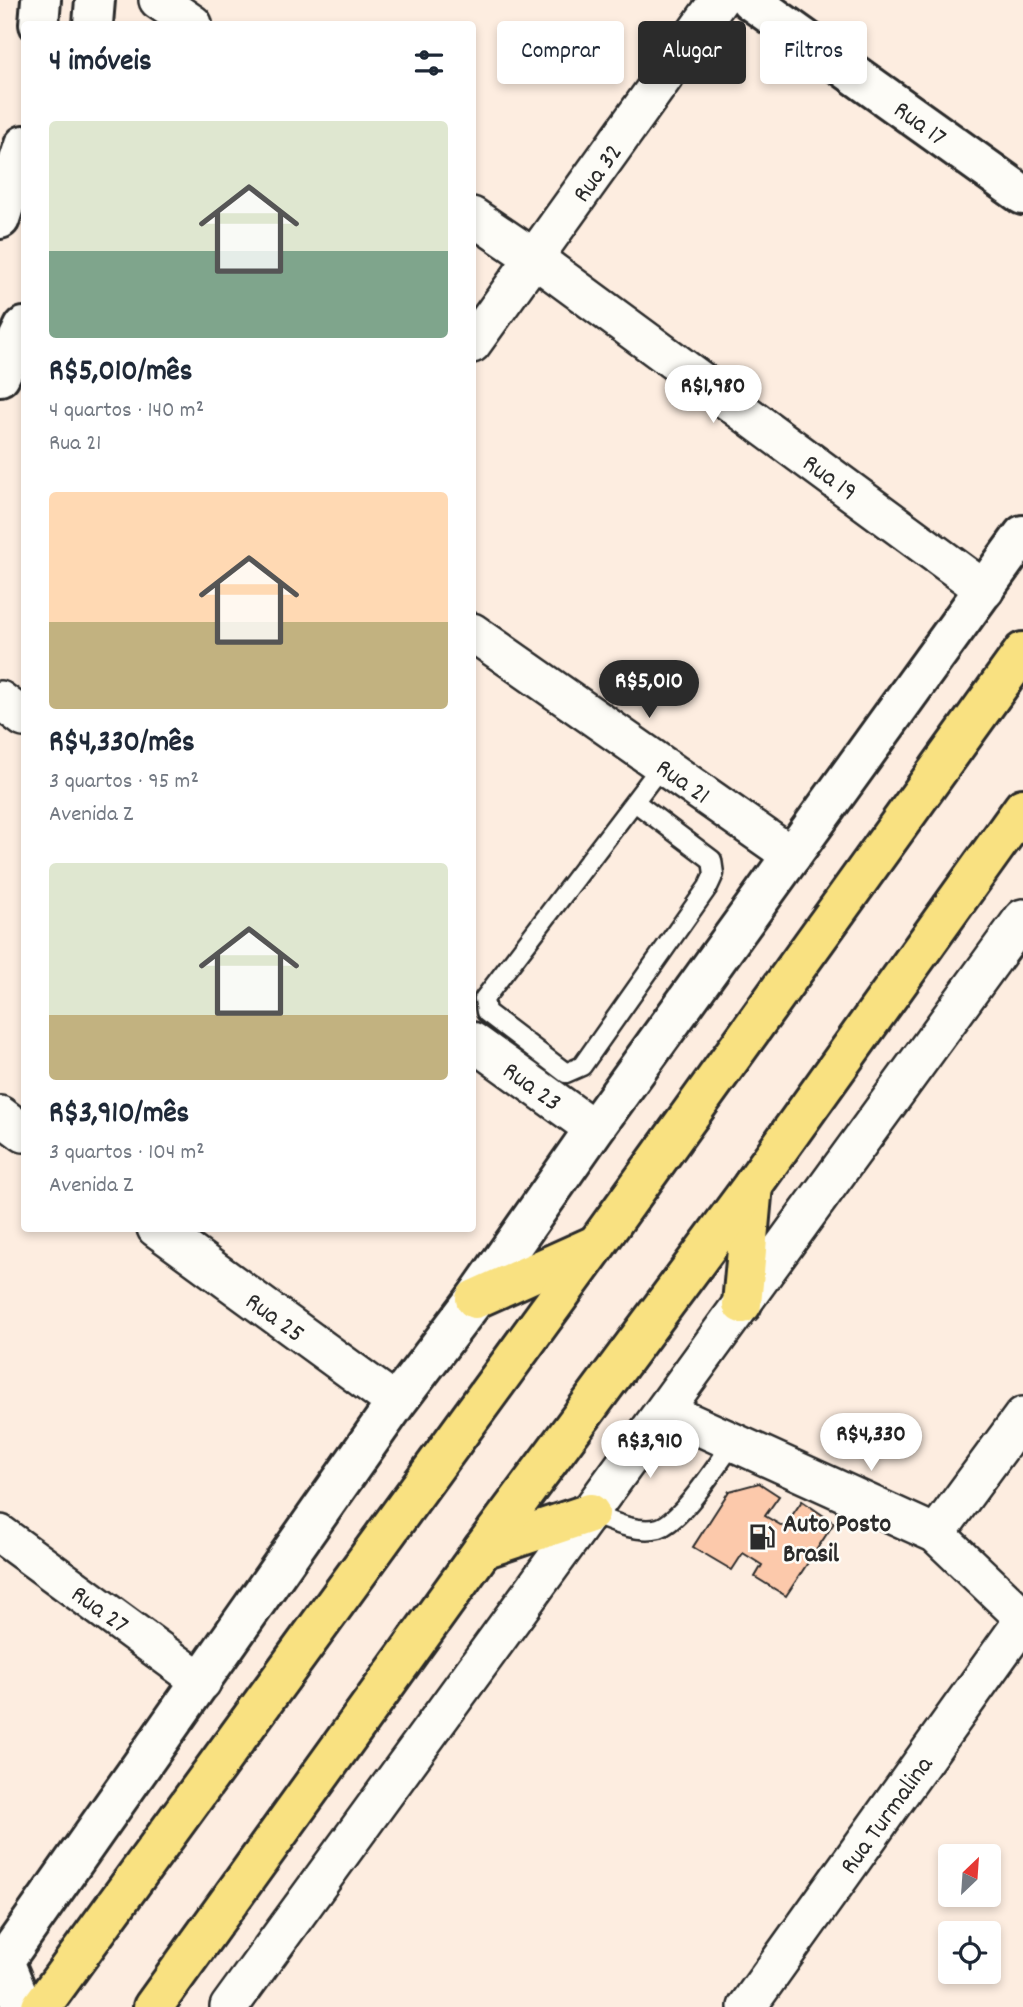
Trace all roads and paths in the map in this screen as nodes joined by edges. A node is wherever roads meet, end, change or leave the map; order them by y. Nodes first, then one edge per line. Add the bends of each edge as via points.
1 (41, 0) edge
2 (95, 0) edge
3 (158, 0) edge
4 (719, 0) edge
5 (750, 0) edge
6 (39, 21) edge
7 (93, 21) edge
8 (189, 21) edge
9 (21, 154) edge
10 (1023, 195) edge
11 (0, 219) edge
12 (476, 219) edge
13 (534, 258) junction
14 (21, 333) edge
15 (476, 338) edge
16 (0, 376) edge
17 (1023, 535) edge
18 (985, 590) junction
19 (476, 635) edge
20 (1023, 652) edge
21 (0, 700) edge
22 (21, 716) edge
23 (662, 765) junction
24 (635, 802) junction
25 (1023, 808) edge
26 (792, 856) junction
27 (1023, 918) edge
28 (476, 1044) edge
29 (0, 1115) edge
30 (594, 1129) junction
31 (21, 1131) edge
32 (753, 1185) junction
33 (161, 1232) edge
34 (597, 1244) junction
35 (475, 1299) junction
36 (742, 1304) junction
37 (396, 1403) junction
38 (665, 1411) junction
39 (1023, 1416) edge
40 (734, 1442) junction
41 (590, 1513) junction
42 (0, 1534) edge
43 (936, 1534) junction
44 (483, 1549) junction
45 (1023, 1619) edge
46 (202, 1682) junction
47 (2, 1959) edge
48 (23, 2007) edge
49 (41, 2007) edge
50 (153, 2007) edge
51 (229, 2007) edge
52 (747, 2007) edge

1 - 6 street
2 - 7 street
3 - 8 street
4 - 13 street, Rua 32
5 - 10 street, Rua 17
9 - 11 street
12 - 13 street, Rua 19
13 - 15 street, Rua 32
13 - 18 street, Rua 19
14 - 16 street
17 - 18 street
18 - 26 street
19 - 23 street, Rua 21
20 - 34 main road
21 - 22 street
23 - 24 lane
23 - 26 street, Rua 21
24 - 24 lane via 484,999 486,1012 566,1073 582,1066 714,874 712,860
25 - 32 main road
26 - 30 street
27 - 36 street
28 - 30 street, Rua 23
29 - 31 street
30 - 35 street
32 - 36 main road
32 - 44 main road
33 - 37 street, Rua 25
34 - 35 main road
34 - 49 main road
35 - 37 street
36 - 38 street
37 - 46 street
38 - 40 street
38 - 41 street
39 - 43 street
40 - 41 lane via 676,1519 658,1528 639,1528
40 - 43 street
41 - 44 main road
41 - 51 street
42 - 46 street, Rua 27
43 - 45 street
44 - 50 main road
45 - 52 street, Rua Turmalina
46 - 47 street
47 - 48 street

